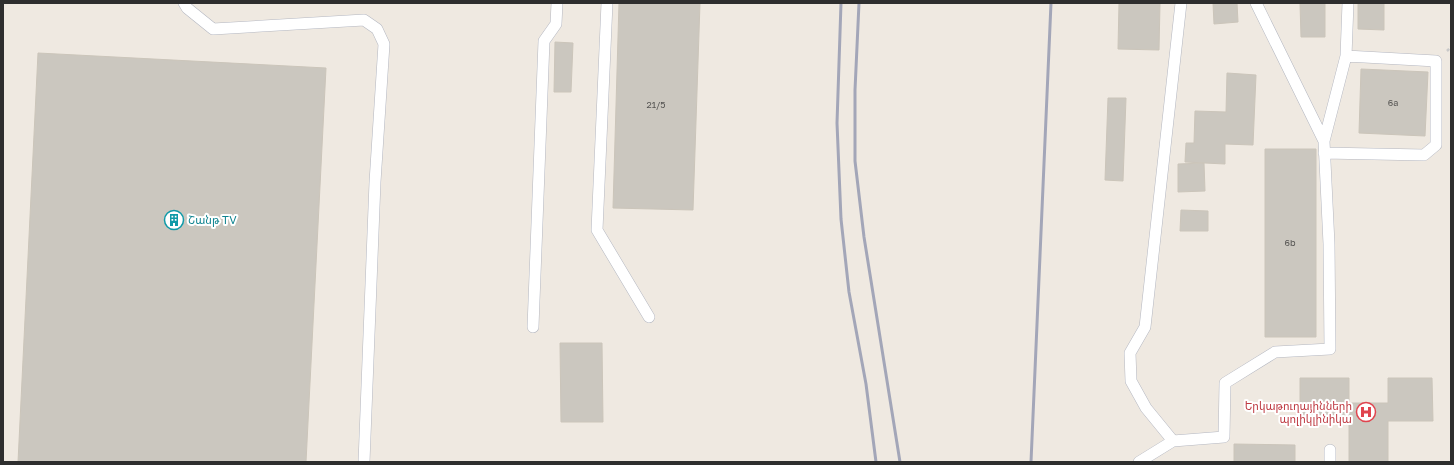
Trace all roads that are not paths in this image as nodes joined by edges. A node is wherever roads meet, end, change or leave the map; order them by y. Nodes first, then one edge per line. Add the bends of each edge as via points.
1 (184, 3) edge
2 (557, 3) edge
3 (607, 3) edge
4 (1181, 3) edge
5 (1256, 3) edge
6 (1348, 3) edge
7 (1346, 56) junction
8 (1324, 141) junction
9 (1324, 153) junction
10 (649, 317) dead end
11 (533, 327) dead end
12 (1173, 441) junction
13 (1330, 450) dead end
14 (364, 462) edge
15 (1139, 462) edge
16 (1330, 462) edge

1 - 14 lane via 213,29 364,20 377,29 384,44 375,182
2 - 11 lane via 556,24 544,41
3 - 10 lane via 598,230
4 - 12 lane via 1145,327 1130,353 1131,381 1146,408
5 - 8 lane
6 - 7 lane
7 - 8 lane
7 - 9 lane via 1436,61 1436,145 1424,155
8 - 9 lane
9 - 12 lane via 1329,244 1330,349 1275,352 1225,383 1224,437
12 - 15 lane
13 - 16 lane

